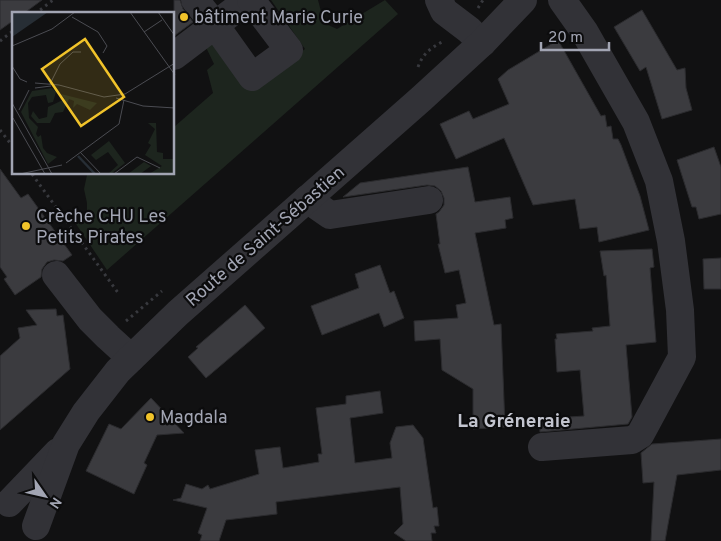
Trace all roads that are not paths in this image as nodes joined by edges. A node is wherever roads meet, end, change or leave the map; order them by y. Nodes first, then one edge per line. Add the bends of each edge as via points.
1 (196, 0) edge
2 (250, 0) edge
3 (417, 0) edge
4 (506, 0) edge
5 (523, 0) edge
6 (562, 0) edge
7 (441, 6) edge
8 (215, 25) junction
9 (482, 43) junction
10 (175, 55) edge
11 (307, 199) junction
12 (429, 200) dead end
13 (56, 275) dead end
14 (131, 358) junction
15 (66, 444) junction
16 (542, 447) dead end
17 (5, 503) edge
18 (36, 533) edge

1 - 8 street
2 - 8 street
2 - 8 street via 289,50 252,77
3 - 7 street
4 - 9 street, Route de Saint-Sébastien
5 - 9 street, Route de Saint-Sébastien
6 - 16 street via 584,30 636,122 659,182 680,310 682,357 640,435 632,440
7 - 9 street
8 - 10 street
9 - 11 street, Route de Saint-Sébastien
11 - 12 street via 330,215
11 - 14 street, Route de Saint-Sébastien
13 - 14 street via 90,319
14 - 15 street, Route de Saint-Sébastien via 96,398
15 - 17 street, Route de Saint-Sébastien
15 - 18 street, Route de Saint-Sébastien
17 - 18 street via 27,512

